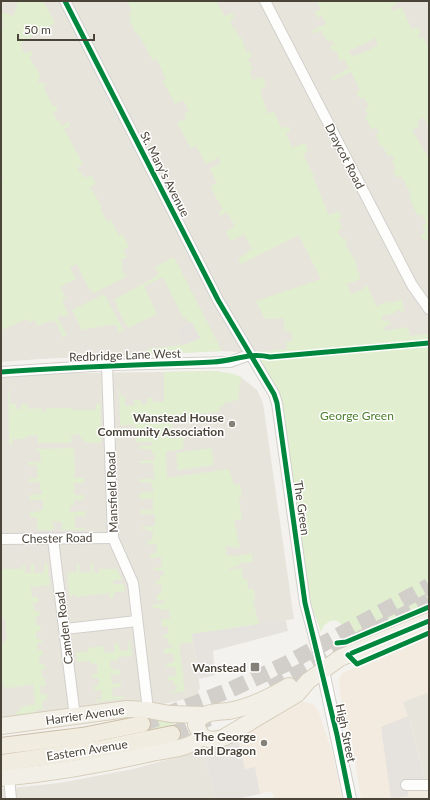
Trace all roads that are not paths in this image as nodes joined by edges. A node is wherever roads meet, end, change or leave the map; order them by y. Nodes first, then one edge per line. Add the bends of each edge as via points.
1 (65, 1) edge
2 (265, 1) edge
3 (429, 309) edge
4 (249, 355) junction
5 (107, 365) junction
6 (1, 372) edge
7 (1, 532) edge
8 (113, 538) junction
9 (1, 539) edge
10 (53, 539) junction
11 (137, 621) junction
12 (429, 621) edge
13 (65, 629) junction
14 (323, 671) junction
15 (308, 681) junction
16 (228, 711) junction
17 (75, 717) junction
18 (145, 717) junction
19 (1, 726) edge
20 (201, 726) junction
21 (232, 731) junction
22 (172, 734) tunnel mouth
23 (1, 746) edge
24 (1, 763) edge
25 (5, 778) edge
26 (406, 785) dead end
27 (429, 785) edge
28 (11, 799) edge
29 (350, 799) edge

1 - 4 street, St. Mary's Avenue via 218,300
2 - 3 street, Draycot Road via 412,286
4 - 5 street, Redbridge Lane West via 230,362
4 - 14 street, The Green via 270,387 277,403 305,603
5 - 6 street, Redbridge Lane West
5 - 8 street, Mansfield Road
7 - 9 street
8 - 10 street, Chester Road
8 - 11 street, Mansfield Road via 133,583
9 - 10 street, Chester Road
10 - 13 street, Camden Road
11 - 13 street
11 - 18 street, Mansfield Road
12 - 14 main road via 340,658
13 - 17 street, Camden Road
14 - 15 main road
14 - 29 street, High Street
15 - 16 main road via 295,683 257,702
15 - 21 main road via 297,694
16 - 20 main road via 222,710
16 - 21 main road via 235,723
17 - 18 main road, Harrier Avenue via 128,709
17 - 19 main road, Harrier Avenue
18 - 20 main road, Harrier Avenue via 170,714
18 - 23 highway, Eastern Avenue via 82,736
20 - 21 main road via 212,740 224,738
20 - 25 main road via 188,746
22 - 24 highway, Eastern Avenue via 92,751
25 - 28 street
26 - 27 street

